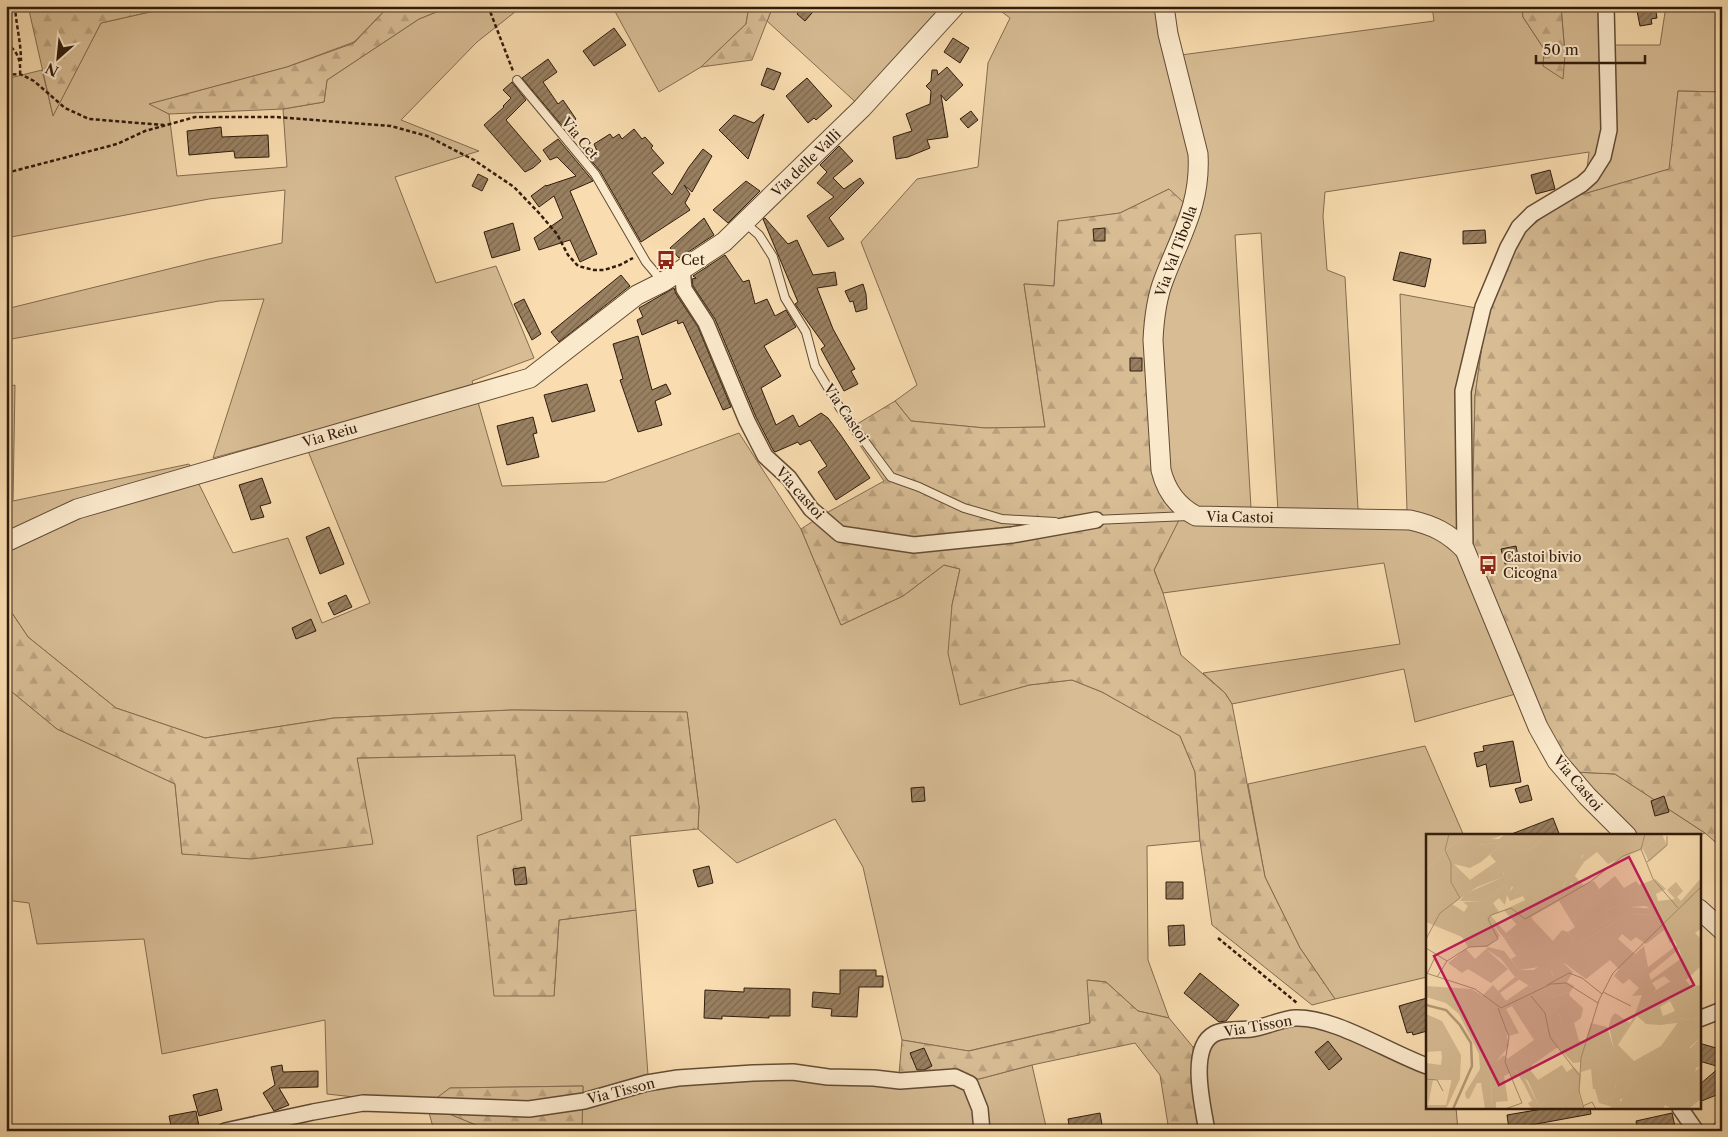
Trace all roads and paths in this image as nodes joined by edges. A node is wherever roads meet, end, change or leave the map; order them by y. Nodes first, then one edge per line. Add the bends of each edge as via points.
1 (15, 6) edge
2 (488, 6) edge
3 (955, 6) edge
4 (1164, 6) edge
5 (1606, 6) edge
6 (6, 43) edge
7 (20, 61) junction
8 (20, 74) junction
9 (6, 76) edge
10 (517, 80) joint
11 (166, 125) junction
12 (6, 173) edge
13 (744, 222) junction
14 (641, 253) junction
15 (682, 269) junction
16 (663, 282) junction
17 (636, 296) joint
18 (1196, 516) junction
19 (1096, 520) junction
20 (6, 542) edge
21 (1465, 550) junction
22 (1625, 834) edge
23 (1700, 909) edge
24 (1722, 930) edge
25 (1218, 938) dead end
26 (1722, 1010) edge
27 (1700, 1019) edge
28 (1317, 1020) junction
29 (1426, 1066) edge
30 (1681, 1110) edge
31 (225, 1131) edge
32 (982, 1131) edge
33 (1207, 1131) edge
34 (1696, 1131) edge

1 - 7 path
2 - 10 path
3 - 13 street, Via delle Valli via 862,108
4 - 18 street, Via Val Tibolla via 1198,154 1199,171 1191,214 1163,280 1155,309 1153,340 1160,460 1169,492 1184,510
5 - 21 street via 1609,130 1603,157 1582,184 1532,214 1519,228 1508,246 1483,307 1463,390
6 - 7 path
7 - 8 path
8 - 9 path
8 - 11 path via 34,81 66,108 89,119
10 - 14 lane, Via Cet via 595,174
11 - 12 path via 117,144
11 - 14 path via 196,117 276,117 391,126 427,136 474,160 514,187 557,234 578,266 604,270 620,266
13 - 15 street, Via delle Valli via 724,242
13 - 19 lane, Via Castoi via 759,236 773,257 785,298 806,332 815,366 840,408 892,477 964,508 1002,519
14 - 16 lane, Via Cet
15 - 16 street, Via delle Valli
15 - 19 street, Via castoi via 684,289 706,323 764,456 789,478 811,509 840,534 914,545 1012,535
16 - 17 street, Via delle Valli
17 - 20 street, Via Reiu via 530,378 77,509
18 - 19 lane, Via Castoi
18 - 21 street, Via Castoi via 1410,520 1437,528
21 - 22 street, Via Castoi via 1538,726 1557,761
23 - 24 street
25 - 28 path
26 - 27 street
28 - 29 street, Via Tisson
28 - 33 street, Via Tisson via 1295,1018 1215,1033 1205,1040 1199,1073
30 - 34 street
31 - 32 street, Via Tisson via 364,1103 529,1109 678,1078 785,1072 900,1081 955,1077 970,1084 980,1109

